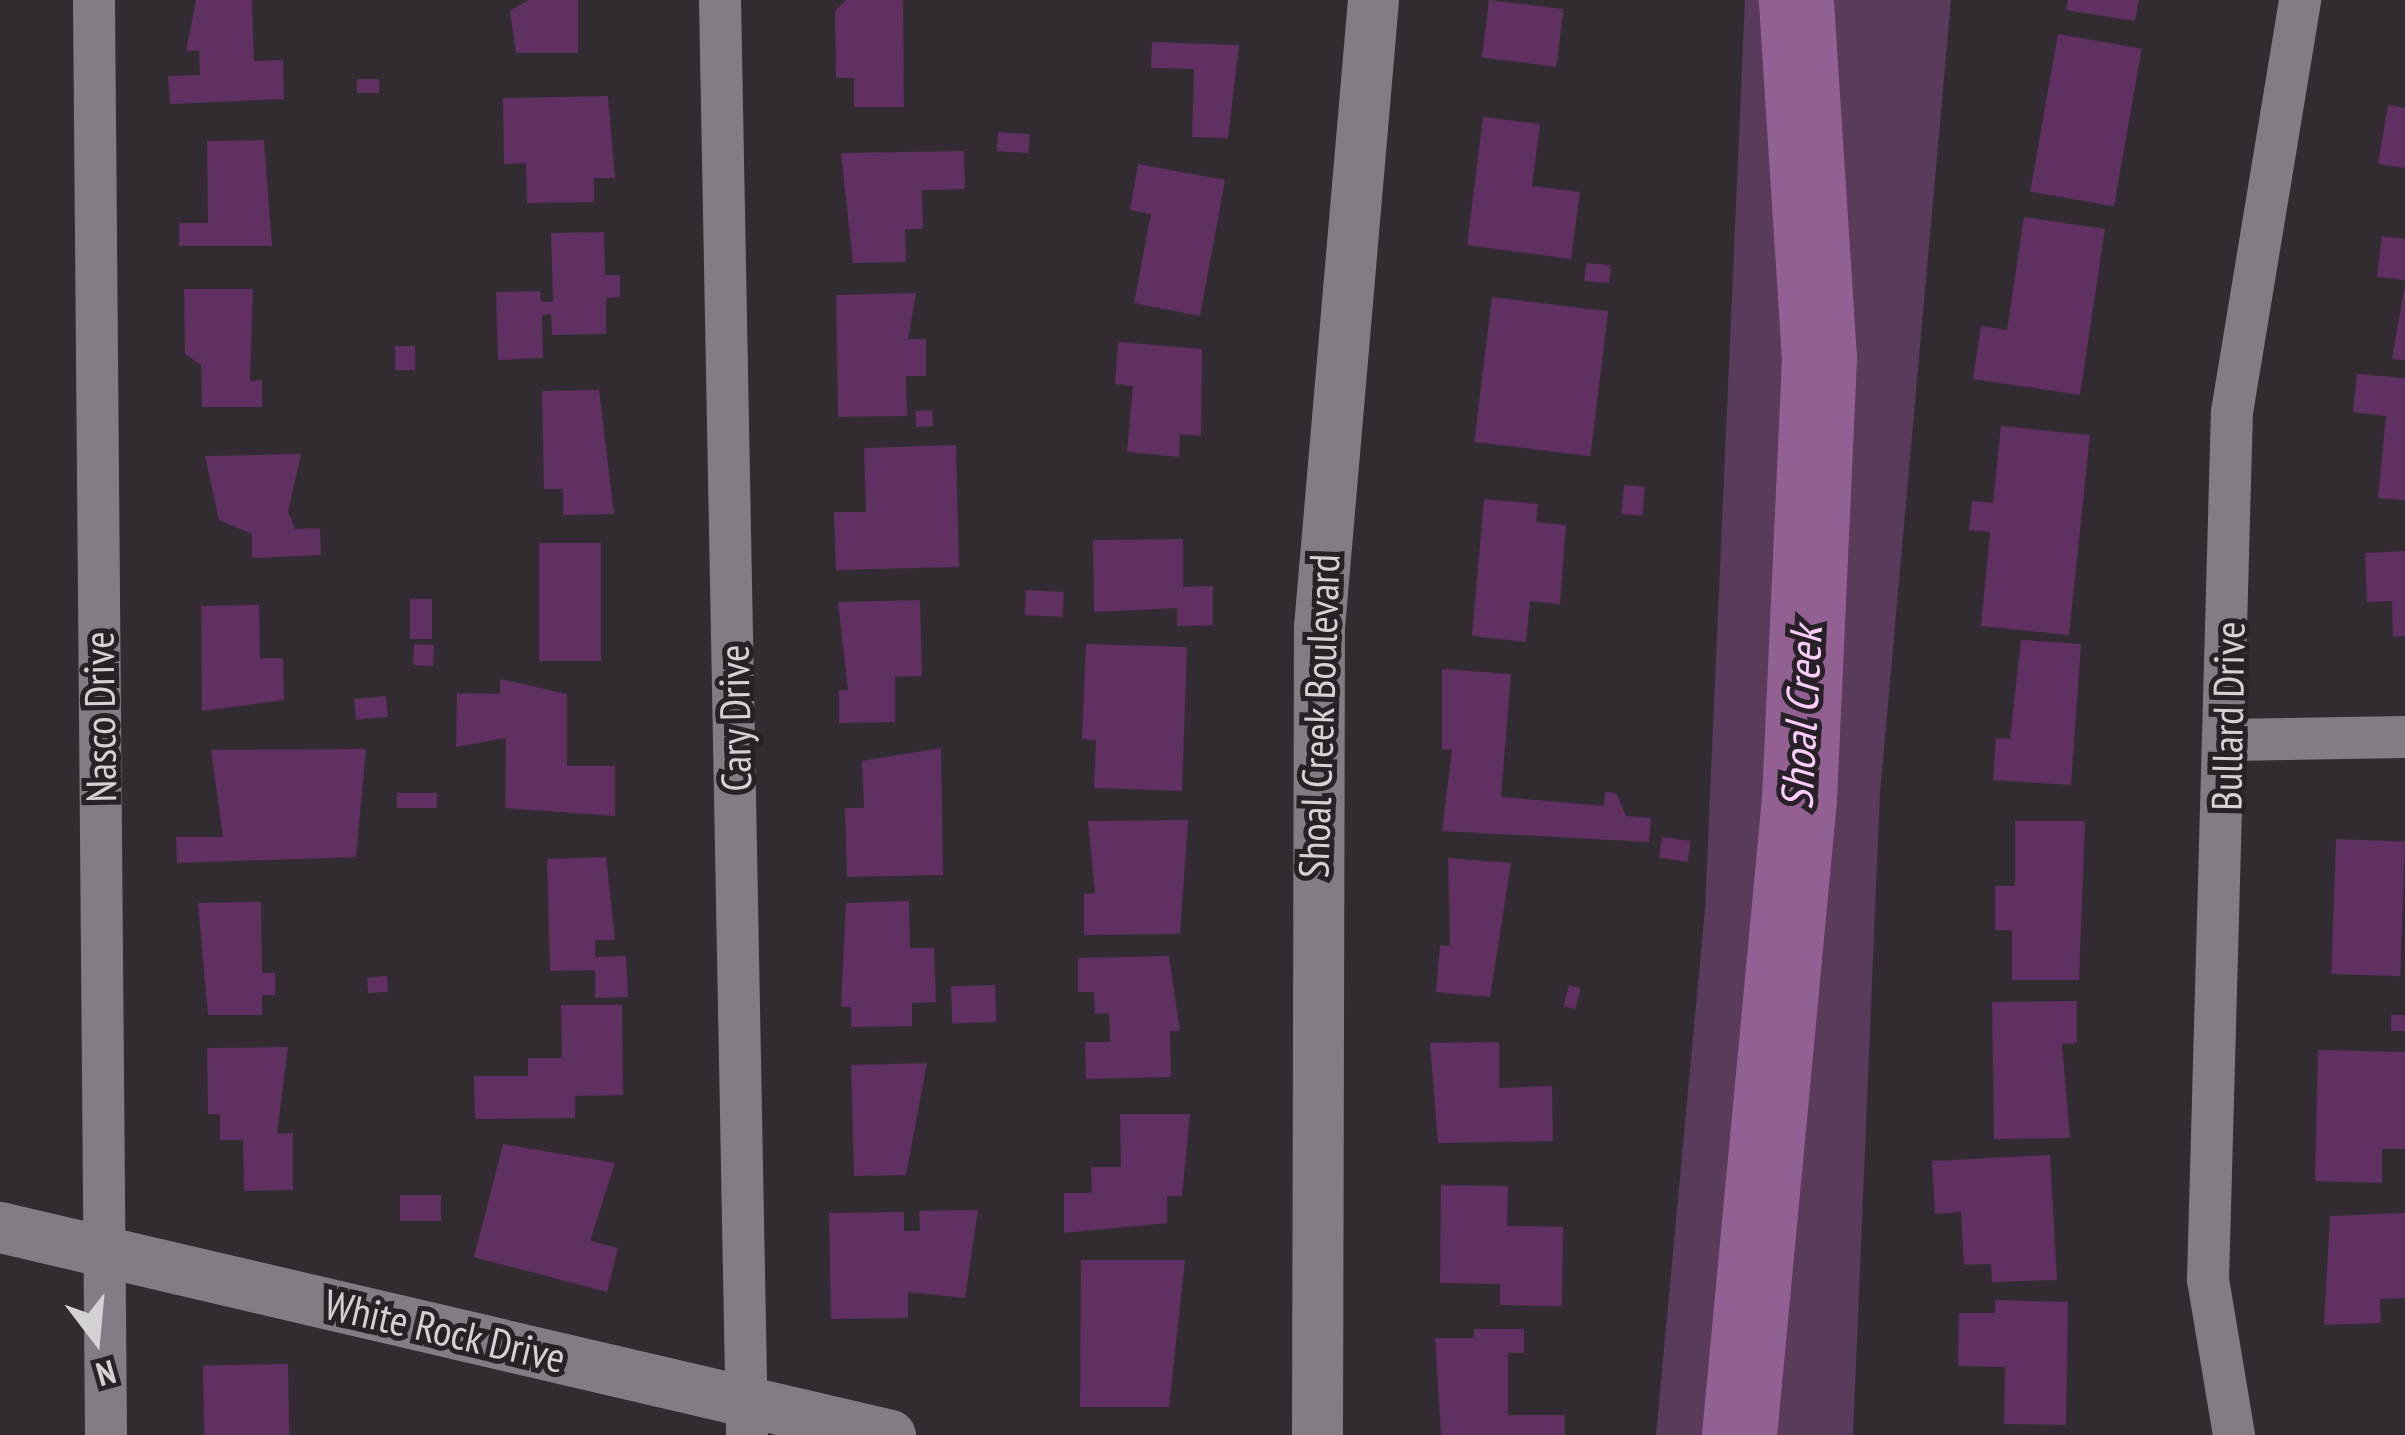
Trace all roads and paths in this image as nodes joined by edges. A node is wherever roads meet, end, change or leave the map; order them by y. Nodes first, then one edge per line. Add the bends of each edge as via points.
1 (94, 0) edge
2 (720, 0) edge
3 (1372, 0) edge
4 (2300, 0) edge
5 (2405, 737) edge
6 (2229, 740) junction
7 (0, 1227) edge
8 (105, 1252) junction
9 (748, 1419) edge
10 (106, 1435) edge
11 (890, 1435) edge
12 (1317, 1435) edge
13 (2234, 1435) edge

1 - 8 street, Nasco Drive
2 - 9 street, Cary Drive
3 - 12 street, Shoal Creek Boulevard via 1318,627
4 - 6 street, Bullard Drive via 2232,412
5 - 6 street
6 - 13 street, Bullard Drive via 2208,1280
7 - 8 street, White Rock Drive
8 - 9 street, White Rock Drive
8 - 10 street, Nasco Drive
9 - 11 street, White Rock Drive

